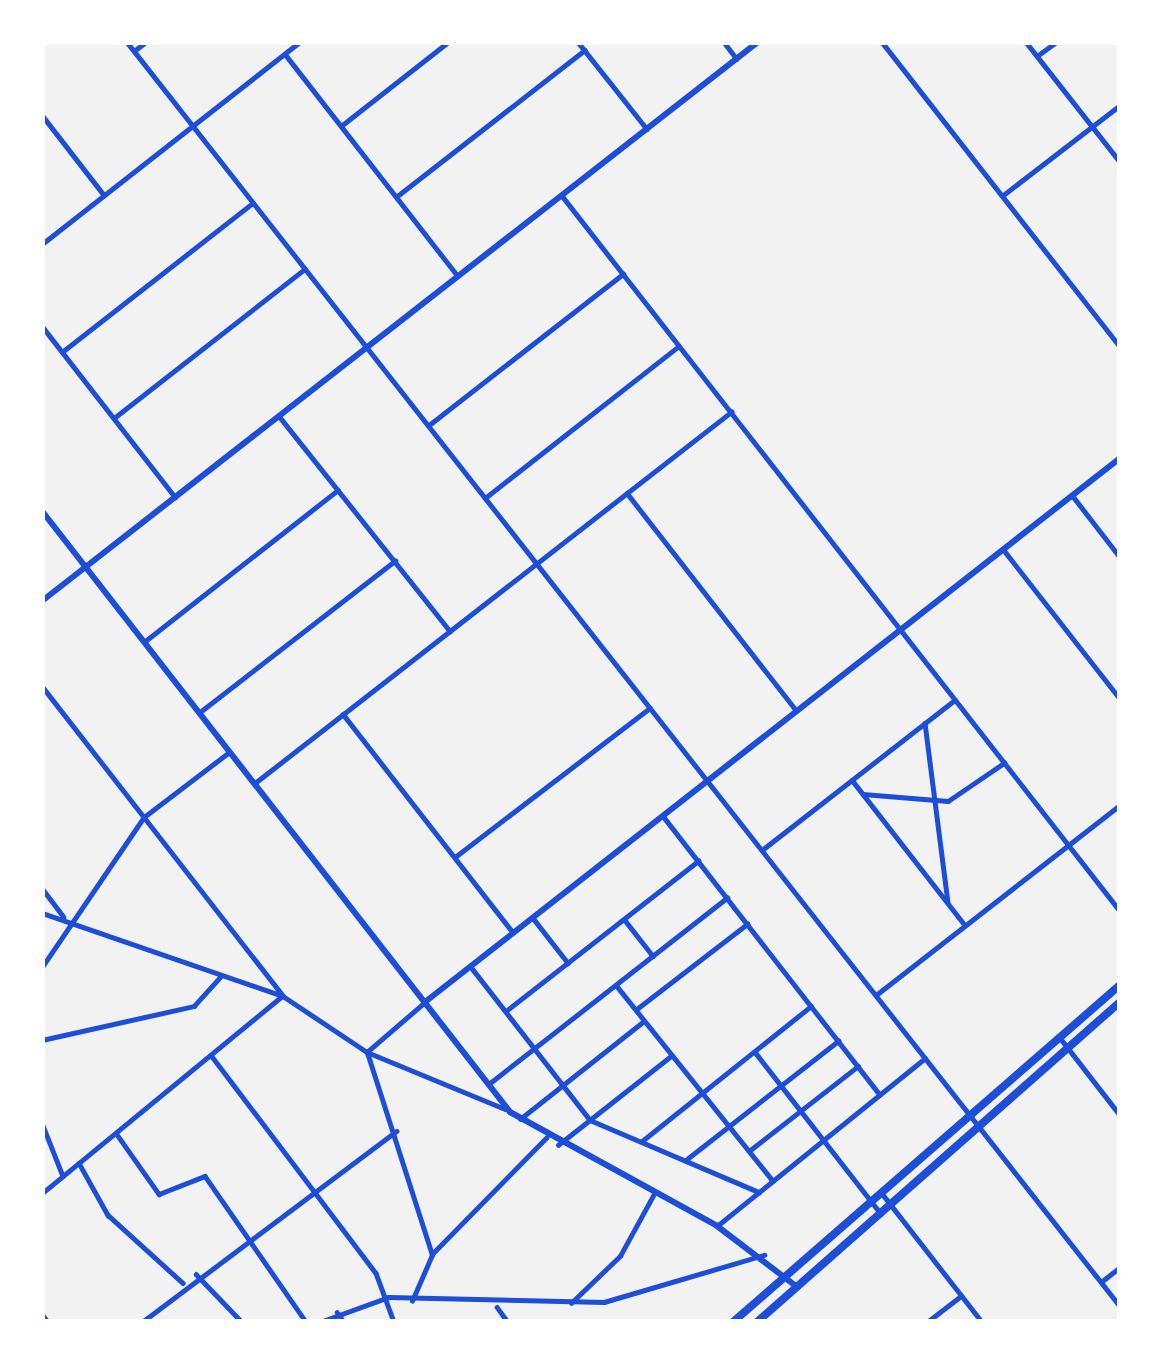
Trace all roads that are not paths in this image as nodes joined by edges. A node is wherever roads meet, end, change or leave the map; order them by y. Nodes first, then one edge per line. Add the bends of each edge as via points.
1 (127, 42) edge
2 (146, 42) edge
3 (300, 42) edge
4 (448, 42) edge
5 (578, 42) edge
6 (724, 42) edge
7 (758, 42) edge
8 (882, 42) edge
9 (1026, 42) edge
10 (1055, 42) edge
11 (585, 50) junction
12 (134, 51) junction
13 (285, 54) junction
14 (1037, 56) junction
15 (737, 59) junction
16 (1120, 105) edge
17 (42, 115) edge
18 (340, 125) junction
19 (193, 126) junction
20 (1092, 127) junction
21 (646, 129) junction
22 (1120, 162) edge
23 (104, 195) junction
24 (562, 195) junction
25 (1002, 196) junction
26 (396, 197) junction
27 (253, 202) junction
28 (42, 244) edge
29 (305, 269) junction
30 (623, 274) junction
31 (458, 276) junction
32 (42, 326) edge
33 (679, 346) junction
34 (1120, 347) edge
35 (367, 348) junction
36 (62, 352) junction
37 (730, 412) junction
38 (279, 416) junction
39 (114, 418) junction
40 (428, 426) junction
41 (1120, 458) edge
42 (338, 490) junction
43 (627, 493) junction
44 (1072, 495) junction
45 (175, 497) junction
46 (485, 498) junction
47 (42, 511) edge
48 (1003, 549) junction
49 (1120, 556) edge
50 (394, 561) junction
51 (537, 564) junction
52 (86, 567) junction
53 (42, 601) edge
54 (901, 630) junction
55 (450, 631) junction
56 (144, 642) junction
57 (42, 686) edge
58 (1120, 699) edge
59 (955, 700) junction
60 (650, 709) junction
61 (797, 711) junction
62 (200, 713) junction
63 (344, 714) junction
64 (925, 723) junction
65 (230, 752) junction
66 (1004, 763) junction
67 (852, 780) junction
68 (708, 781) junction
69 (255, 784) junction
70 (863, 794) junction
71 (939, 800) junction
72 (1120, 805) edge
73 (663, 816) junction
74 (144, 817) junction
75 (1068, 845) junction
76 (762, 850) junction
77 (455, 857) junction
78 (698, 861) junction
79 (42, 888) edge
80 (727, 898) junction
81 (948, 903) junction
82 (1120, 911) edge
83 (42, 914) edge
84 (65, 918) junction
85 (533, 918) junction
86 (624, 920) junction
87 (747, 924) junction
88 (965, 926) junction
89 (514, 933) junction
90 (653, 956) junction
91 (568, 963) junction
92 (42, 967) edge
93 (471, 967) junction
94 (220, 977) junction
95 (616, 985) junction
96 (1120, 986) edge
97 (876, 995) junction
98 (283, 996) junction
99 (425, 1002) junction
100 (1120, 1002) edge
101 (811, 1006) junction
102 (636, 1010) junction
103 (506, 1011) junction
104 (645, 1021) junction
105 (1061, 1039) junction
106 (42, 1040) edge
107 (838, 1041) junction
108 (535, 1048) junction
109 (1069, 1049) junction
110 (367, 1052) junction
111 (755, 1052) junction
112 (211, 1055) junction
113 (673, 1055) junction
114 (926, 1058) junction
115 (858, 1066) junction
116 (489, 1084) junction
117 (563, 1085) junction
118 (781, 1085) junction
119 (703, 1094) junction
120 (880, 1095) junction
121 (800, 1110) junction
122 (510, 1112) junction
123 (1120, 1115) edge
124 (520, 1118) junction
125 (973, 1119) junction
126 (590, 1120) junction
127 (42, 1123) edge
128 (729, 1126) junction
129 (980, 1128) junction
130 (396, 1131) junction
131 (116, 1133) junction
132 (546, 1138) junction
133 (824, 1140) junction
134 (642, 1141) junction
135 (558, 1145) junction
136 (748, 1151) junction
137 (687, 1159) junction
138 (79, 1163) junction
139 (62, 1177) junction
140 (773, 1181) junction
141 (313, 1190) junction
142 (759, 1192) junction
143 (42, 1194) edge
144 (654, 1194) junction
145 (884, 1196) junction
146 (875, 1206) junction
147 (892, 1207) junction
148 (883, 1216) junction
149 (717, 1226) junction
150 (247, 1237) junction
151 (432, 1255) junction
152 (764, 1256) junction
153 (1120, 1267) edge
154 (196, 1274) junction
155 (789, 1277) junction
156 (1101, 1282) junction
157 (183, 1283) junction
158 (797, 1288) junction
159 (961, 1296) junction
160 (389, 1298) junction
161 (412, 1301) junction
162 (570, 1304) junction
163 (496, 1305) junction
164 (1120, 1306) edge
165 (337, 1312) junction
166 (42, 1314) edge
167 (48, 1322) edge
168 (142, 1322) edge
169 (242, 1322) edge
170 (306, 1322) edge
171 (320, 1322) edge
172 (344, 1322) edge
173 (394, 1322) edge
174 (508, 1322) edge
175 (734, 1322) edge
176 (757, 1322) edge
177 (928, 1322) edge
178 (982, 1322) edge

1 - 12 street
2 - 12 street
3 - 13 street
4 - 18 street
5 - 11 street
6 - 15 street
7 - 15 street
8 - 25 street
9 - 14 street
10 - 14 street
11 - 21 street
11 - 26 street
12 - 19 street
13 - 18 street
13 - 19 street
14 - 20 street
15 - 21 street
16 - 20 street
17 - 23 street
18 - 26 street
19 - 23 street
19 - 27 street
20 - 22 street
20 - 25 street
21 - 24 street
23 - 28 street
24 - 30 street
24 - 31 street
25 - 34 street
26 - 31 street
27 - 29 street
27 - 36 street
29 - 35 street
29 - 39 street
30 - 33 street
30 - 40 street
31 - 35 street
32 - 36 street
33 - 37 street
33 - 46 street
35 - 38 street
35 - 40 street
36 - 39 street
37 - 43 street
37 - 54 street
38 - 42 street
38 - 45 street
39 - 45 street
40 - 46 street
41 - 44 street
42 - 50 street
42 - 56 street
43 - 51 street
43 - 61 street
44 - 48 street
44 - 49 street
45 - 52 street
46 - 51 street
47 - 52 street
48 - 54 street
48 - 58 street
50 - 55 street
50 - 62 street
51 - 55 street
51 - 60 street
52 - 53 street
52 - 56 street
54 - 59 street
54 - 61 street
55 - 63 street
56 - 62 street
57 - 74 street
59 - 64 street
59 - 66 street
60 - 68 street
60 - 77 street
61 - 68 street
62 - 65 street
63 - 69 street
63 - 77 street
64 - 67 street
64 - 71 street
65 - 69 street
65 - 74 street
66 - 71 street via 962,797
66 - 75 street
67 - 70 street
67 - 76 street
68 - 73 street
68 - 76 street
69 - 99 street
70 - 71 street
70 - 81 street
71 - 81 street
72 - 75 street
73 - 78 street
73 - 85 street
74 - 84 street
74 - 98 street
75 - 82 street
75 - 88 street
76 - 97 street
77 - 89 street
78 - 80 street
78 - 86 street
79 - 84 street
80 - 87 street
80 - 90 street
81 - 88 street
83 - 84 street
84 - 92 street
84 - 94 street
85 - 89 street
85 - 91 street
86 - 90 street
86 - 91 street
87 - 101 street
87 - 102 street
88 - 97 street
89 - 93 street
90 - 95 street
91 - 103 street
93 - 99 street
93 - 103 street
94 - 98 street
94 - 106 street via 194,1006
95 - 102 street
95 - 108 street
96 - 105 main road
97 - 114 street
98 - 110 street
98 - 112 street
99 - 110 street
99 - 116 street
100 - 109 main road
101 - 107 street
101 - 111 street
102 - 104 street
103 - 108 street
104 - 113 street
104 - 117 street
105 - 109 street
105 - 125 main road
107 - 115 street
107 - 118 street
108 - 116 street
108 - 117 street
109 - 123 street
109 - 129 main road
110 - 122 street
110 - 130 street
111 - 118 street
111 - 119 street
112 - 131 street
112 - 141 street
113 - 119 street
113 - 126 street
114 - 120 street
114 - 125 street
115 - 120 street
115 - 121 street
116 - 122 street
117 - 124 street
117 - 126 street
118 - 121 street
118 - 128 street
119 - 128 street
119 - 134 street
120 - 133 street
121 - 133 street
121 - 136 street
122 - 124 street
124 - 132 street
125 - 129 street
125 - 145 main road
126 - 134 street
126 - 135 street
127 - 139 street
128 - 136 street
128 - 137 street
129 - 147 main road
129 - 156 street
130 - 141 street
130 - 151 street
131 - 138 street
131 - 150 street via 159,1195 201,1174
132 - 135 street
132 - 151 street
133 - 140 street
133 - 146 street
134 - 137 street
135 - 144 street
136 - 140 street
137 - 142 street
138 - 139 street
138 - 157 street via 108,1215
139 - 143 street
140 - 142 street
141 - 150 street
141 - 160 street
142 - 149 street
144 - 149 street
144 - 162 street via 620,1256
145 - 146 main road
145 - 147 street
146 - 148 street
146 - 155 main road
147 - 148 main road
147 - 159 street
148 - 158 main road
149 - 152 street
150 - 154 street
150 - 170 street
151 - 161 street
152 - 155 street
152 - 162 street
153 - 156 street
154 - 157 street
154 - 169 street
155 - 158 street
155 - 175 main road
156 - 164 street
157 - 168 street
158 - 176 main road
159 - 177 street
159 - 178 street
160 - 161 street
160 - 165 street
160 - 173 street
161 - 163 street
162 - 163 street
163 - 174 street
165 - 171 street
165 - 172 street
166 - 167 street

